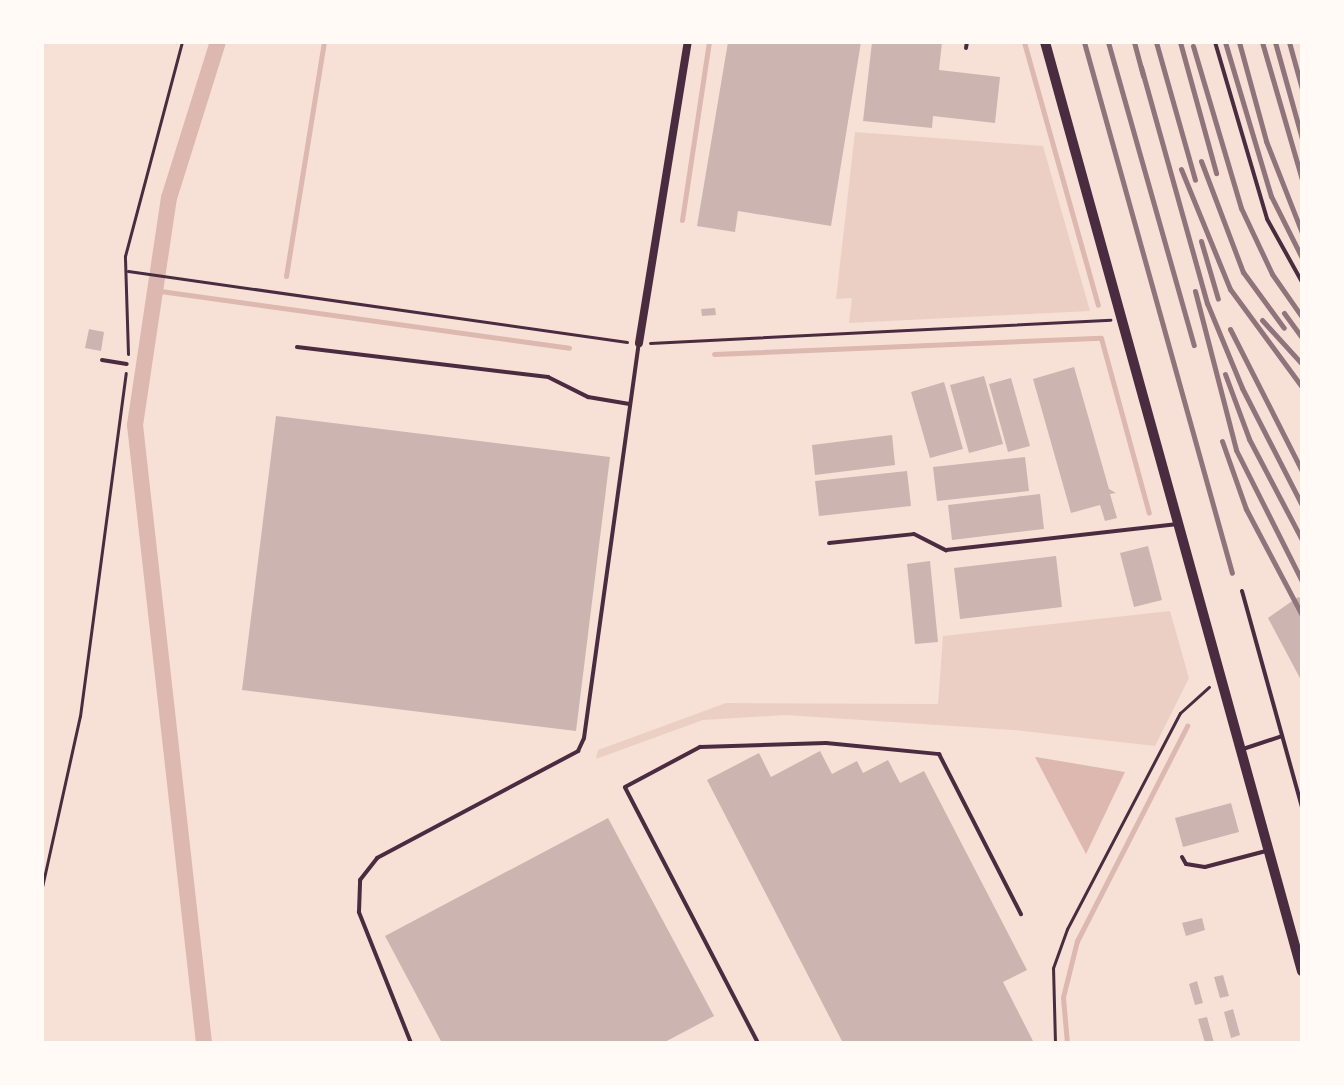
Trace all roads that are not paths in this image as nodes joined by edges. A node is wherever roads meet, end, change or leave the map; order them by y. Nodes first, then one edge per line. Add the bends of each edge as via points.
1 (688, 42) edge
2 (1045, 42) edge
3 (1215, 42) edge
4 (1302, 282) edge
5 (639, 343) joint
6 (297, 347) dead end
7 (102, 360) dead end
8 (127, 364) road end
9 (629, 404) junction
10 (1179, 524) junction
11 (829, 543) dead end
12 (1242, 591) dead end
13 (1282, 736) junction
14 (1241, 749) junction
15 (1302, 808) edge
16 (1269, 850) junction
17 (1182, 857) dead end
18 (1021, 914) dead end
19 (1302, 971) edge
20 (411, 1043) edge
21 (758, 1043) edge

1 - 5 street
2 - 10 street
3 - 4 lane via 1267,219
5 - 9 lane
6 - 9 lane via 548,377 588,397
7 - 8 lane
9 - 20 lane via 584,738 578,751 377,858 360,880 359,912
10 - 11 lane via 946,550 914,534
10 - 14 street
12 - 13 lane
13 - 14 lane
13 - 15 lane
14 - 16 street
16 - 17 lane via 1205,867 1186,864
16 - 19 street
18 - 21 lane via 939,754 826,743 700,747 625,787

